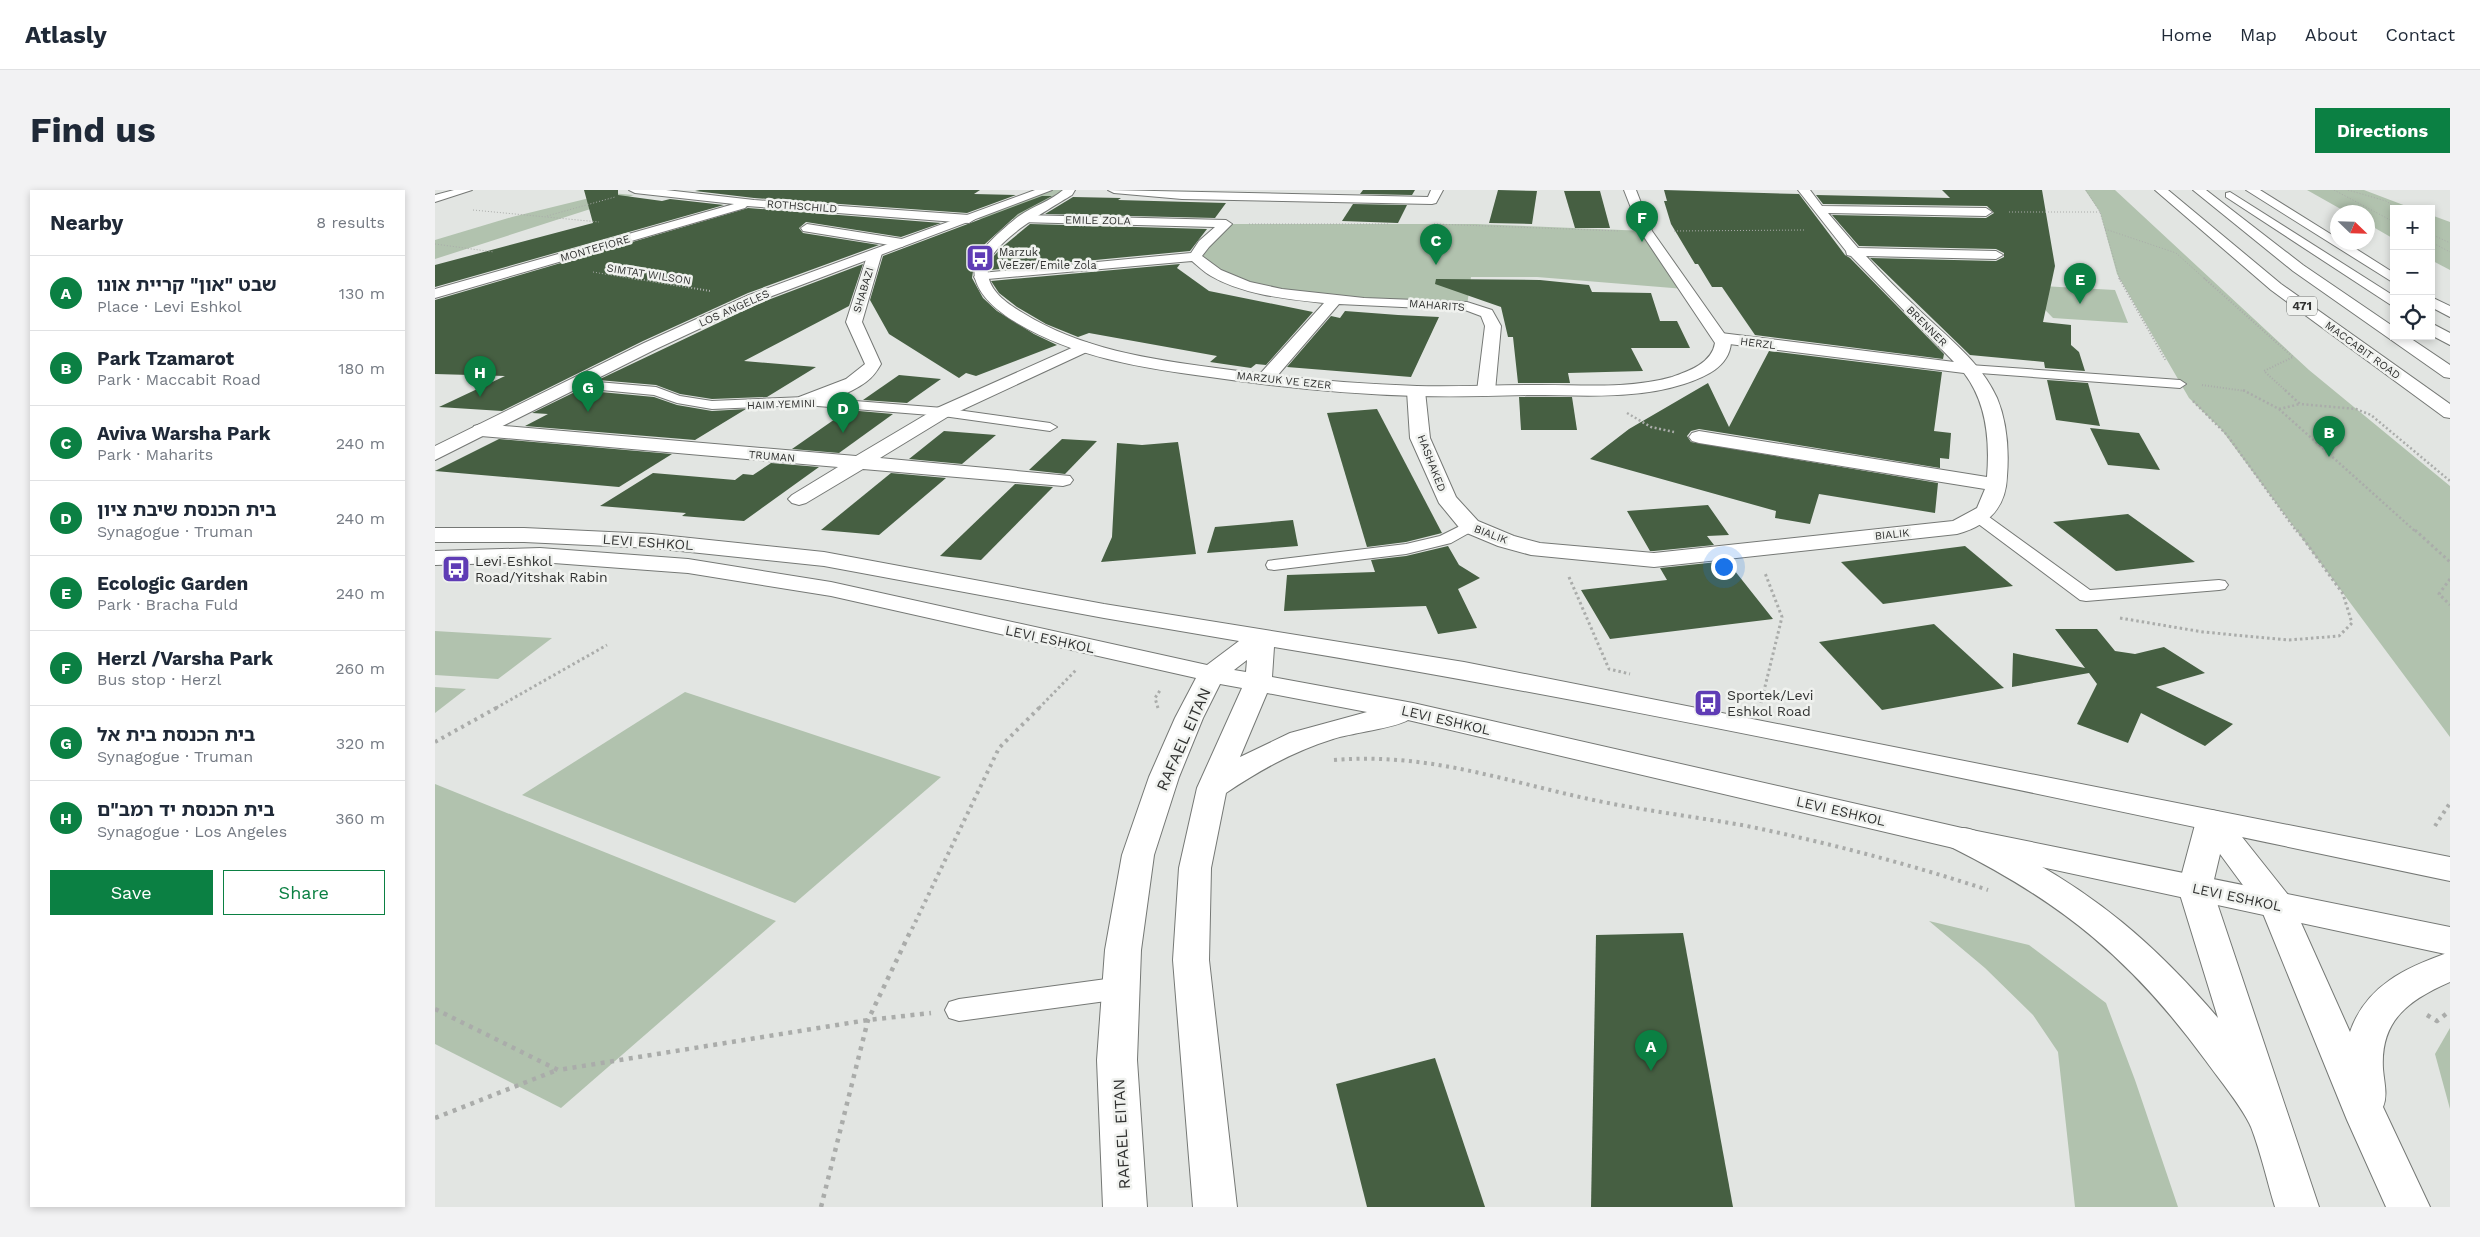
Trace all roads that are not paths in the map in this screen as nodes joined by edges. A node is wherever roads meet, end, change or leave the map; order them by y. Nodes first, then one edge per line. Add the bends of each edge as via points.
1 (466, 190) edge
2 (637, 190) edge
3 (1046, 190) edge
4 (1069, 190) edge
5 (1114, 190) edge
6 (1437, 190) edge
7 (1630, 190) edge
8 (1804, 190) edge
9 (2199, 190) edge
10 (2222, 190) edge
11 (2251, 190) edge
12 (2163, 193) edge
13 (435, 199) edge
14 (1985, 199) dead end
15 (755, 203) junction
16 (1818, 209) junction
17 (1986, 212) junction
18 (969, 218) junction
19 (1023, 218) junction
20 (1983, 225) dead end
21 (807, 228) dead end
22 (902, 243) junction
23 (1852, 252) junction
24 (875, 253) junction
25 (1996, 255) dead end
26 (1195, 257) junction
27 (981, 277) junction
28 (2390, 277) edge
29 (435, 294) edge
30 (1335, 299) junction
31 (2390, 300) edge
32 (2435, 303) edge
33 (2450, 312) edge
34 (2435, 331) edge
35 (2390, 332) edge
36 (1721, 338) junction
37 (2402, 340) edge
38 (2450, 340) edge
39 (1085, 347) junction
40 (1970, 369) junction
41 (2450, 373) edge
42 (1265, 379) junction
43 (2404, 380) junction
44 (574, 384) junction
45 (2180, 384) road end
46 (1416, 391) junction
47 (1486, 391) junction
48 (805, 401) junction
49 (943, 412) junction
50 (2450, 413) edge
51 (2450, 418) edge
52 (1050, 427) dead end
53 (481, 430) junction
54 (1699, 437) road end
55 (435, 454) edge
56 (858, 463) junction
57 (1063, 480) dead end
58 (1996, 486) junction
59 (799, 499) dead end
60 (1979, 517) junction
61 (1470, 526) junction
62 (435, 535) edge
63 (435, 558) edge
64 (1274, 565) dead end
65 (2219, 585) dead end
66 (1262, 636) junction
67 (1212, 674) junction
68 (1258, 682) junction
69 (1413, 712) junction
70 (1213, 788) junction
71 (2212, 821) junction
72 (1962, 839) junction
73 (2450, 869) edge
74 (2195, 888) junction
75 (2277, 905) junction
76 (2450, 941) edge
77 (2450, 967) edge
78 (1121, 988) junction
79 (959, 1010) road end
80 (2268, 1117) junction
81 (2367, 1120) junction
82 (1125, 1207) edge
83 (1215, 1207) edge
84 (2297, 1207) edge
85 (2408, 1207) edge

1 - 13 main road
2 - 15 main road, ROTHSCHILD
3 - 18 main road, LOS ANGELES
4 - 19 main road
5 - 6 main road via 1182,196 1432,201
7 - 36 main road, HERZL via 1646,231
8 - 16 main road, BRENNER
9 - 35 main road, 471 via 2298,268
10 - 31 main road
11 - 28 main road
12 - 43 main road, MACCABIT ROAD / 471 via 2276,287
14 - 17 main road
15 - 18 main road, ROTHSCHILD
15 - 29 main road, MONTEFIORE
16 - 17 main road
16 - 23 main road, BRENNER
17 - 20 main road
18 - 19 main road, EMILE ZOLA
18 - 22 main road, LOS ANGELES
19 - 26 main road, EMILE ZOLA via 1226,224
19 - 27 main road via 984,256 979,269
21 - 22 main road
22 - 24 main road, LOS ANGELES
23 - 25 main road
23 - 40 main road, BRENNER
24 - 44 main road, LOS ANGELES via 754,298
24 - 48 main road, SHABAZI via 854,322 873,364 870,372
26 - 27 main road
26 - 30 main road, MAHARITS via 1217,274 1251,286
27 - 39 main road, MARZUK VE EZER via 997,303 1016,316 1052,335
30 - 42 main road
30 - 47 main road, MAHARITS via 1467,306 1485,312 1493,326
32 - 33 main road
34 - 38 main road
36 - 40 main road, HERZL
36 - 47 main road, MARZUK VE EZER via 1723,348 1718,359 1694,374 1655,384 1593,390
37 - 41 main road, 471
39 - 42 main road, MARZUK VE EZER via 1144,361
39 - 49 main road
40 - 45 lane
40 - 58 main road, BRENNER via 1988,397 1998,461
42 - 46 main road, MARZUK VE EZER
43 - 50 main road, MACCABIT ROAD / 471
43 - 51 main road
44 - 48 lane, HAIM YEMINI via 641,388 677,400 713,405
44 - 53 main road, LOS ANGELES
46 - 47 main road, MARZUK VE EZER
46 - 61 main road, HASHAKED via 1419,438 1445,499
48 - 49 lane, HAIM YEMINI
49 - 52 lane, HAIM YEMINI
49 - 56 main road
53 - 55 main road, LOS ANGELES
53 - 56 main road, TRUMAN
54 - 58 main road
56 - 57 main road, TRUMAN
56 - 59 main road
58 - 60 main road via 1991,504
60 - 61 main road, BIALIK via 1957,527 1654,560 1557,552 1506,541
60 - 65 lane via 2085,596
61 - 64 lane via 1445,540 1406,549
62 - 66 main road, LEVI ESHKOL via 573,537 824,559 1104,611
63 - 67 main road, LEVI ESHKOL via 540,555 688,566 831,590
66 - 67 main road, RAFAEL EITAN
66 - 68 main road
66 - 71 main road, LEVI ESHKOL via 1493,676 1755,727
67 - 68 main road, LEVI ESHKOL
67 - 78 main road, RAFAEL EITAN via 1164,777 1138,855 1123,950
68 - 69 main road, LEVI ESHKOL
68 - 70 main road
69 - 70 main road via 1355,723 1295,740 1245,765
69 - 72 main road, LEVI ESHKOL
70 - 83 main road via 1195,868 1191,960
71 - 73 main road, LEVI ESHKOL
71 - 74 main road
71 - 75 main road
72 - 74 main road, LEVI ESHKOL
72 - 80 main road via 2045,883 2093,916 2135,953 2198,1022
74 - 75 main road, LEVI ESHKOL
74 - 80 main road
75 - 76 main road, LEVI ESHKOL
75 - 81 main road
77 - 81 main road via 2415,981 2394,994 2378,1012 2366,1039
78 - 79 lane
78 - 82 main road, RAFAEL EITAN via 1117,1060
80 - 84 main road
81 - 85 main road

